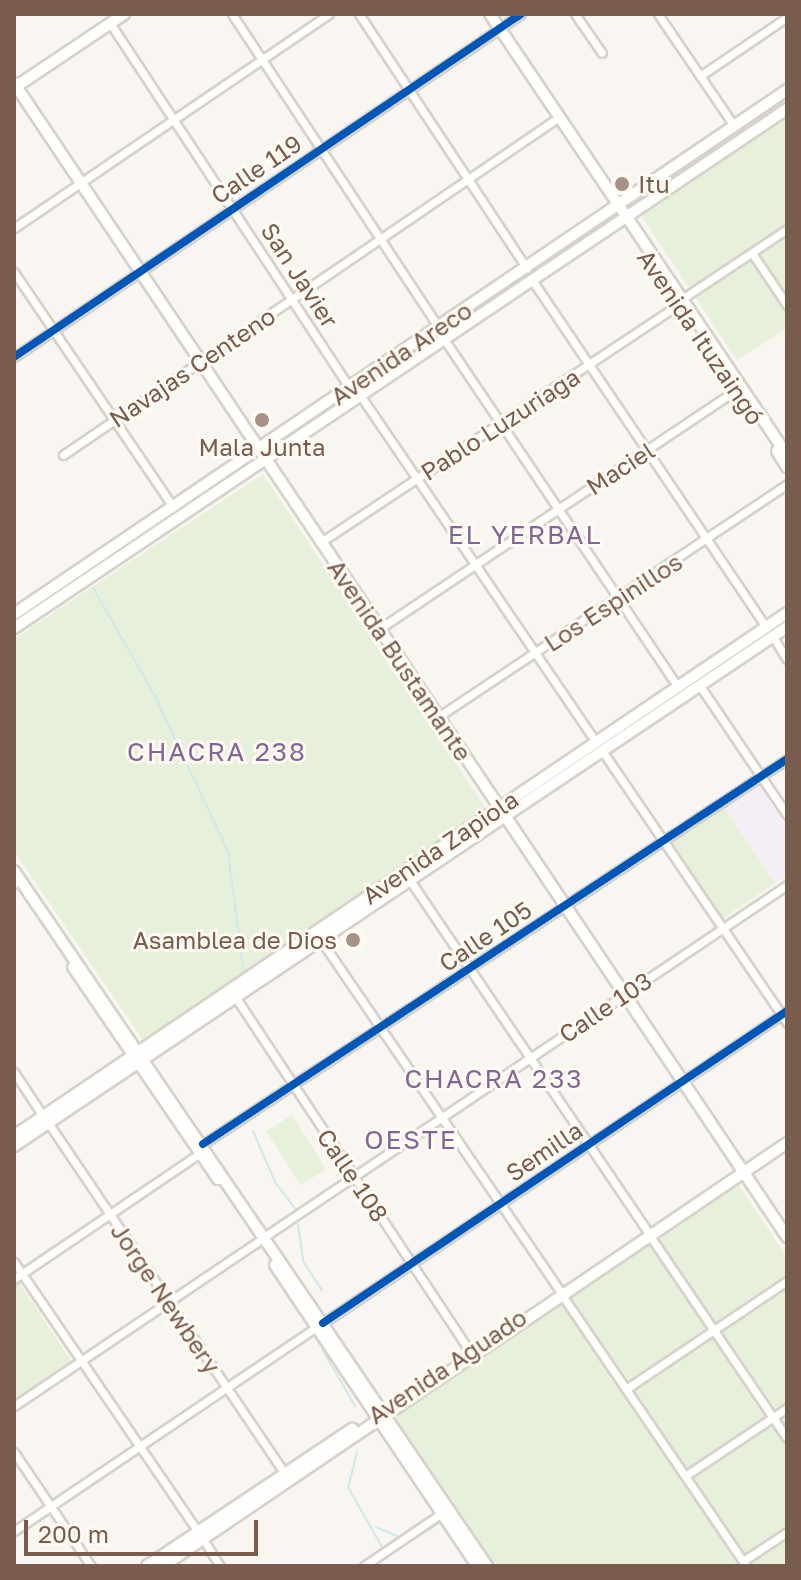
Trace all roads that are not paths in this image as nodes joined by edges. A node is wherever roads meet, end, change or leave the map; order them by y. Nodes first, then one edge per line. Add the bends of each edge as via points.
1 (232, 14) edge
2 (329, 14) edge
3 (359, 14) edge
4 (490, 14) edge
5 (521, 14) edge
6 (575, 14) edge
7 (659, 14) edge
8 (121, 15) edge
9 (787, 17) edge
10 (110, 23) junction
11 (500, 28) junction
12 (602, 53) dead end
13 (262, 59) junction
14 (700, 76) junction
15 (15, 86) edge
16 (409, 90) junction
17 (787, 90) edge
18 (787, 109) edge
19 (559, 117) junction
20 (174, 119) junction
21 (734, 126) junction
22 (320, 150) junction
23 (468, 179) junction
24 (81, 182) junction
25 (618, 205) junction
26 (233, 209) junction
27 (625, 217) junction
28 (14, 228) edge
29 (787, 229) edge
30 (379, 239) junction
31 (752, 253) junction
32 (527, 269) junction
33 (141, 271) junction
34 (14, 272) edge
35 (532, 280) junction
36 (292, 299) junction
37 (680, 302) junction
38 (787, 305) edge
39 (439, 328) junction
40 (53, 331) junction
41 (444, 339) junction
42 (14, 357) edge
43 (201, 361) junction
44 (589, 365) junction
45 (350, 388) junction
46 (739, 389) junction
47 (360, 395) junction
48 (115, 420) junction
49 (500, 423) junction
50 (647, 451) junction
51 (263, 453) junction
52 (63, 455) dead end
53 (787, 455) edge
54 (787, 467) edge
55 (417, 479) junction
56 (787, 484) edge
57 (173, 507) junction
58 (558, 508) junction
59 (708, 541) junction
60 (321, 542) junction
61 (474, 563) junction
62 (618, 598) junction
63 (787, 613) edge
64 (14, 614) edge
65 (766, 627) junction
66 (787, 627) edge
67 (14, 628) edge
68 (379, 629) junction
69 (773, 637) junction
70 (535, 653) junction
71 (787, 659) edge
72 (700, 686) junction
73 (678, 687) junction
74 (438, 717) junction
75 (599, 747) junction
76 (787, 759) edge
77 (761, 776) junction
78 (499, 808) junction
79 (787, 815) edge
80 (506, 818) junction
81 (663, 841) junction
82 (14, 871) edge
83 (411, 882) junction
84 (14, 883) edge
85 (787, 885) edge
86 (565, 906) junction
87 (723, 928) junction
88 (315, 932) junction
89 (322, 942) junction
90 (470, 970) junction
91 (255, 980) junction
92 (240, 991) junction
93 (625, 995) junction
94 (784, 1013) edge
95 (787, 1023) edge
96 (381, 1029) junction
97 (139, 1056) junction
98 (530, 1058) junction
99 (14, 1072) edge
100 (683, 1081) junction
101 (294, 1086) junction
102 (45, 1118) junction
103 (441, 1118) junction
104 (14, 1136) edge
105 (787, 1143) edge
106 (588, 1145) junction
107 (14, 1146) edge
108 (202, 1149) junction
109 (744, 1170) junction
110 (354, 1177) junction
111 (499, 1205) junction
112 (110, 1214) junction
113 (649, 1234) junction
114 (787, 1237) edge
115 (262, 1239) junction
116 (14, 1262) edge
117 (412, 1264) junction
118 (22, 1274) junction
119 (14, 1279) edge
120 (787, 1281) edge
121 (561, 1293) junction
122 (168, 1301) junction
123 (320, 1325) junction
124 (714, 1330) junction
125 (470, 1351) junction
126 (81, 1361) junction
127 (226, 1388) junction
128 (626, 1389) junction
129 (14, 1406) edge
130 (787, 1408) edge
131 (381, 1415) junction
132 (773, 1417) junction
133 (787, 1438) edge
134 (139, 1448) junction
135 (14, 1452) edge
136 (285, 1474) junction
137 (685, 1476) junction
138 (51, 1507) junction
139 (442, 1513) junction
140 (14, 1531) edge
141 (787, 1532) edge
142 (200, 1536) junction
143 (744, 1564) edge
144 (91, 1566) edge
145 (147, 1566) edge
146 (163, 1566) edge
147 (220, 1566) edge
148 (364, 1566) edge
149 (477, 1566) edge
150 (487, 1566) edge

1 - 13 street
2 - 13 street
3 - 16 street
4 - 11 main road, Avenida Ituzaingó
5 - 11 street, Calle 119
6 - 12 street
7 - 14 street
8 - 10 main road
9 - 14 street
10 - 15 main road
10 - 20 street, San Javier
11 - 16 street, Calle 119
11 - 19 main road, Avenida Ituzaingó
13 - 20 street
13 - 22 street
14 - 21 street
15 - 24 main road, Avenida Bustamante
16 - 22 street, Calle 119
16 - 23 street
17 - 21 main road, Avenida Areco
18 - 27 main road, Avenida Areco
19 - 23 street, Navajas Centeno
19 - 25 main road, Avenida Ituzaingó
20 - 24 street
20 - 26 street, San Javier
21 - 25 main road, Avenida Areco
22 - 26 street, Calle 119
22 - 30 street
23 - 30 street, Navajas Centeno
23 - 32 street
24 - 28 street
24 - 33 main road, Avenida Bustamante
25 - 27 main road, Avenida Ituzaingó
25 - 32 main road, Avenida Areco
26 - 33 street, Calle 119
26 - 36 street, San Javier
27 - 35 main road, Avenida Areco
27 - 37 main road, Avenida Ituzaingó
29 - 31 street, Pablo Luzuriaga
30 - 36 street, Navajas Centeno
30 - 39 street
31 - 37 street, Pablo Luzuriaga
31 - 38 street
32 - 39 main road, Avenida Areco
33 - 40 street, Calle 119
33 - 43 main road, Avenida Bustamante
34 - 40 street
35 - 41 main road, Avenida Areco
35 - 44 street
36 - 43 street, Navajas Centeno
36 - 45 street, San Javier
37 - 44 street, Pablo Luzuriaga
37 - 46 main road, Avenida Ituzaingó
39 - 45 main road, Avenida Areco
40 - 42 street, Calle 119
40 - 48 street
41 - 47 main road, Avenida Areco
41 - 49 street
43 - 48 street, Navajas Centeno
43 - 51 main road, Avenida Bustamante
44 - 49 street, Pablo Luzuriaga
44 - 50 street
45 - 51 main road, Avenida Areco
46 - 50 street, Maciel
46 - 53 main road, Avenida Ituzaingó
46 - 54 main road, Avenida Ituzaingó
47 - 51 main road, Avenida Areco
47 - 55 street
48 - 52 street, Navajas Centeno
48 - 57 street
49 - 55 street, Pablo Luzuriaga
49 - 58 street
50 - 58 street, Maciel
50 - 59 street
51 - 57 main road, Avenida Areco
51 - 60 main road, Avenida Bustamante
51 - 67 main road, Avenida Areco
55 - 60 street, Pablo Luzuriaga
55 - 61 street
56 - 59 street, Los Espinillos
57 - 64 main road, Avenida Areco
58 - 61 street, Maciel
58 - 62 street
59 - 62 street, Los Espinillos
59 - 65 street
60 - 68 main road, Avenida Bustamante
61 - 68 street, Maciel
61 - 70 street
62 - 70 street, Los Espinillos
62 - 73 street
63 - 65 main road, Avenida Zapiola
65 - 73 main road, Avenida Zapiola
66 - 69 main road, Avenida Zapiola
68 - 74 main road, Avenida Bustamante
69 - 71 street
69 - 72 main road, Avenida Zapiola
70 - 74 street, Los Espinillos
70 - 75 street
72 - 75 main road, Avenida Zapiola
72 - 77 street
73 - 75 main road, Avenida Zapiola
74 - 78 main road, Avenida Bustamante
75 - 78 main road, Avenida Zapiola
75 - 80 main road, Avenida Zapiola
75 - 81 street
76 - 77 street, Calle 105
77 - 79 street
77 - 81 street, Calle 105
78 - 80 main road, Avenida Bustamante
78 - 88 main road, Avenida Zapiola
80 - 83 main road, Avenida Zapiola
80 - 86 main road, Avenida Bustamante
81 - 86 street, Calle 105
81 - 87 street
82 - 97 main road
83 - 89 main road, Avenida Zapiola
83 - 90 street
84 - 97 main road
85 - 87 street, Calle 103
86 - 90 street, Calle 105
86 - 93 main road, Avenida Bustamante
87 - 93 street, Calle 103
87 - 94 street
88 - 89 street
88 - 91 main road, Avenida Zapiola
89 - 91 main road, Avenida Zapiola
89 - 96 street
90 - 96 street, Calle 105
90 - 98 street
91 - 92 main road, Avenida Zapiola
92 - 97 main road, Avenida Zapiola
92 - 97 main road, Avenida Zapiola
92 - 101 street, Calle 108
93 - 98 street, Calle 103
93 - 100 main road, Avenida Bustamante
94 - 95 street
94 - 100 street, Semilla
96 - 101 street, Calle 105
96 - 103 street
97 - 102 main road, Avenida Zapiola
97 - 108 main road
98 - 103 street, Calle 103
98 - 106 street
99 - 102 street, Jorge Newbery
100 - 106 street, Semilla
100 - 109 main road, Avenida Bustamante
101 - 108 street, Calle 105
101 - 110 street, Calle 108
102 - 104 main road, Avenida Zapiola
102 - 107 main road, Avenida Zapiola
102 - 112 street, Jorge Newbery
103 - 110 street, Calle 103
103 - 111 street
105 - 109 main road, Avenida Aguado
106 - 111 street, Semilla
106 - 113 street
108 - 112 street, Calle 105
108 - 115 main road
109 - 113 main road, Avenida Aguado
109 - 114 main road, Avenida Bustamante
110 - 115 street, Calle 103
110 - 117 street, Calle 108
111 - 117 street, Semilla
111 - 121 street
112 - 118 street, Calle 105
112 - 122 street, Jorge Newbery
113 - 121 main road, Avenida Aguado
113 - 124 street
115 - 122 street, Calle 103
115 - 123 main road
116 - 118 street
117 - 123 street, Semilla
117 - 125 street, Calle 108
118 - 119 street, Calle 105
118 - 126 street
120 - 124 street
121 - 125 main road, Avenida Aguado
121 - 128 street
121 - 131 main road, Avenida Aguado
122 - 126 street, Calle 103
122 - 127 street, Jorge Newbery
123 - 127 street, Semilla
123 - 131 main road
124 - 128 street
124 - 132 street
125 - 131 main road, Avenida Aguado
126 - 129 street, Calle 103
126 - 134 street
127 - 134 street, Semilla
127 - 136 street, Jorge Newbery
128 - 137 street
130 - 132 street
131 - 136 main road, Avenida Aguado
131 - 139 main road
131 - 142 main road, Avenida Aguado
131 - 150 main road
132 - 133 street
132 - 137 street
134 - 138 street, Semilla
134 - 142 street
135 - 138 street
136 - 142 main road, Avenida Aguado
137 - 143 street
138 - 140 street, Semilla
138 - 144 street
139 - 148 street
139 - 149 main road
141 - 143 street
142 - 145 main road, Avenida Aguado
142 - 146 main road, Avenida Aguado
142 - 147 street

